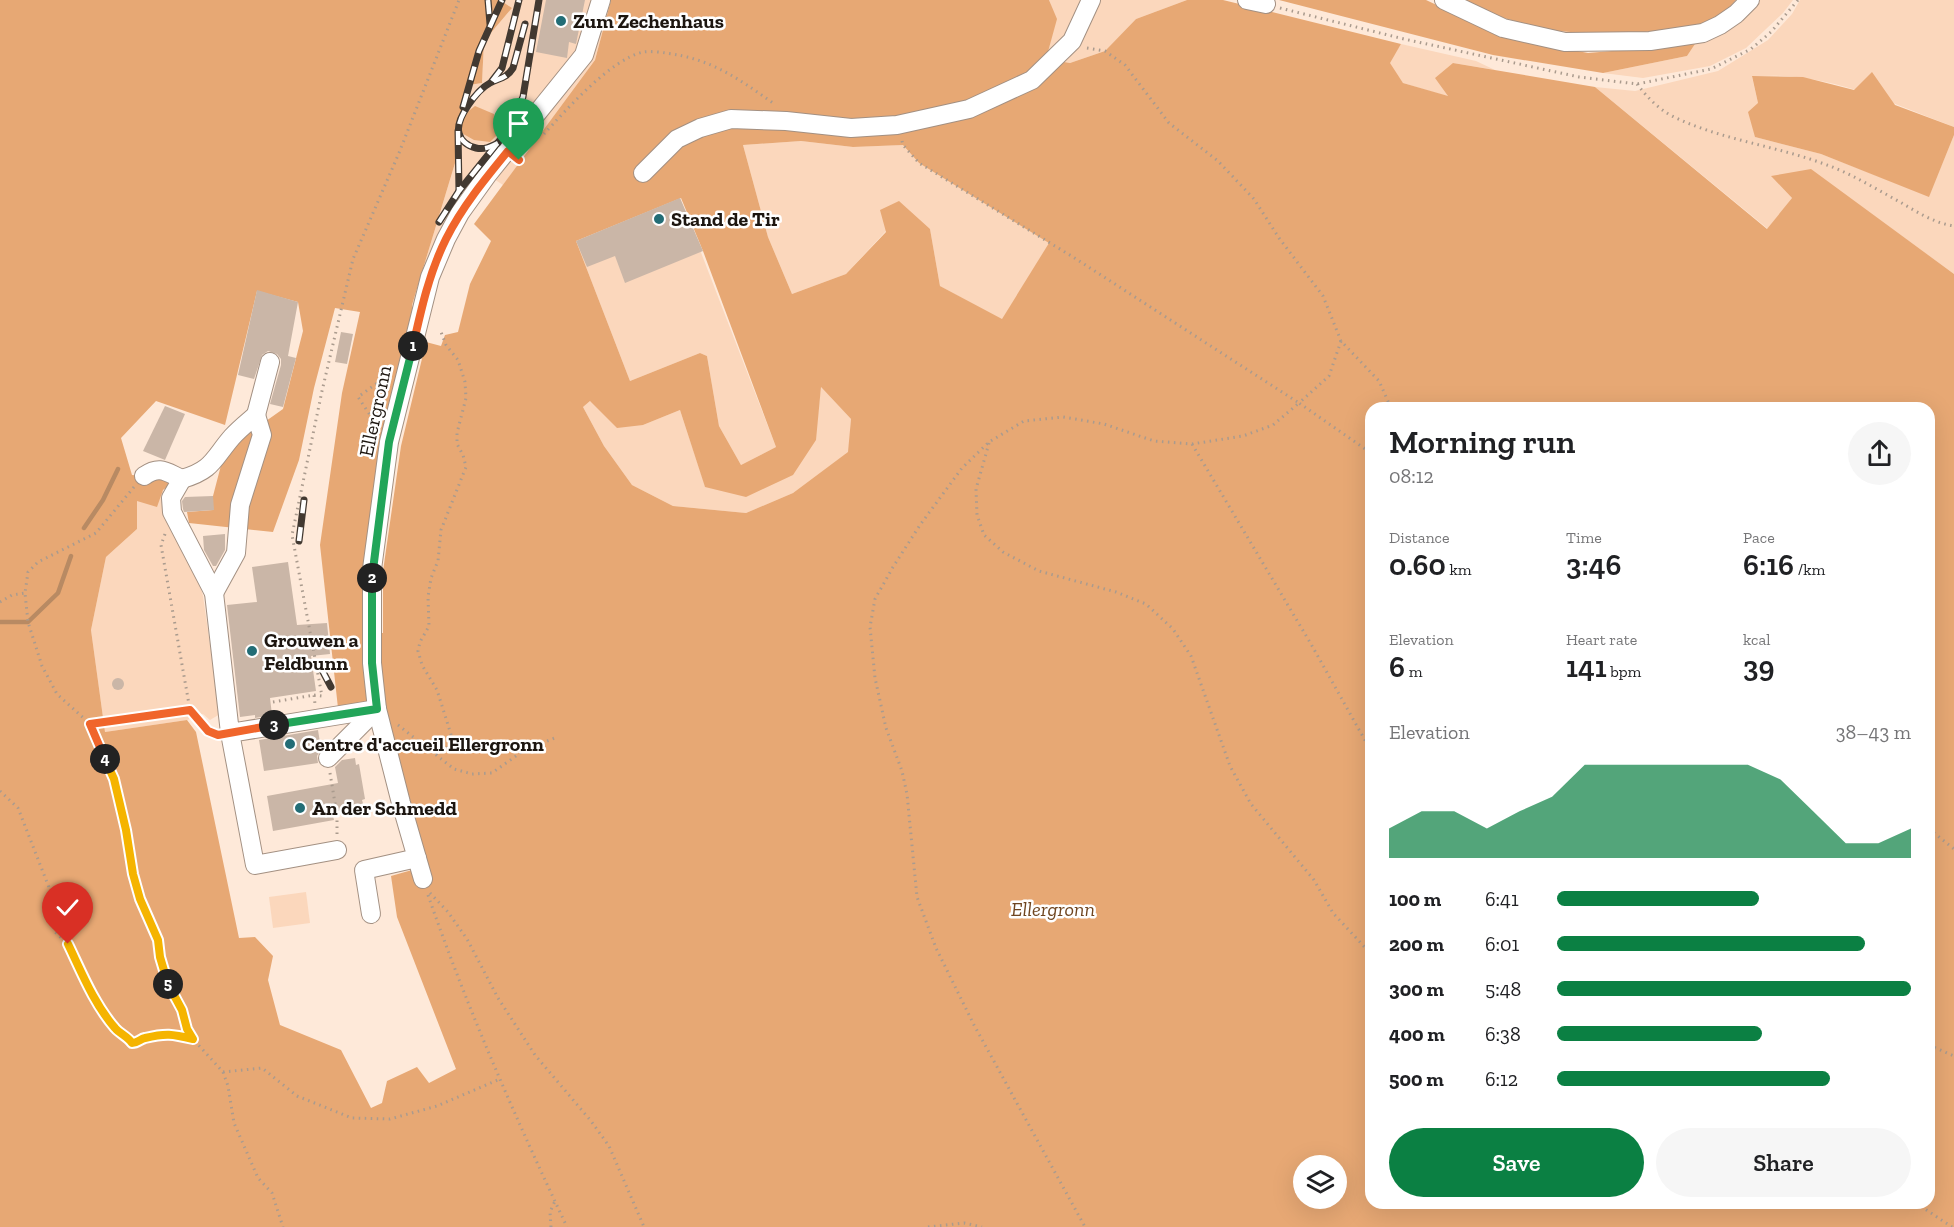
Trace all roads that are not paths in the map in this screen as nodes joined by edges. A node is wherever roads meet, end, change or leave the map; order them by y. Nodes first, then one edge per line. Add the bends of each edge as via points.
1 (601, 0) edge
2 (1091, 0) edge
3 (1247, 0) edge
4 (1444, 0) edge
5 (1750, 0) edge
6 (1266, 4) road end
7 (643, 172) dead end
8 (270, 362) dead end
9 (256, 415) junction
10 (144, 476) road end
11 (183, 479) junction
12 (214, 593) junction
13 (377, 709) junction
14 (230, 733) junction
15 (328, 759) road end
16 (337, 850) road end
17 (417, 858) junction
18 (423, 879) dead end
19 (371, 914) dead end

1 - 13 street, Ellergronn via 584,55 460,213 430,277 389,442 372,569 372,663
2 - 7 street via 1072,41 1032,80 969,109 897,125 851,128 731,118 677,139
3 - 6 street
4 - 5 street via 1503,28 1565,42 1650,41 1703,33 1736,14
8 - 9 street
9 - 11 street via 232,437 208,469
9 - 12 street via 262,435 240,505 236,553
10 - 11 street via 162,470
11 - 12 street via 171,498 172,512
12 - 14 street
13 - 14 street
13 - 15 street
13 - 17 street, Ellergronn
14 - 16 street via 255,865
17 - 18 street, Ellergronn
17 - 19 street via 364,870

